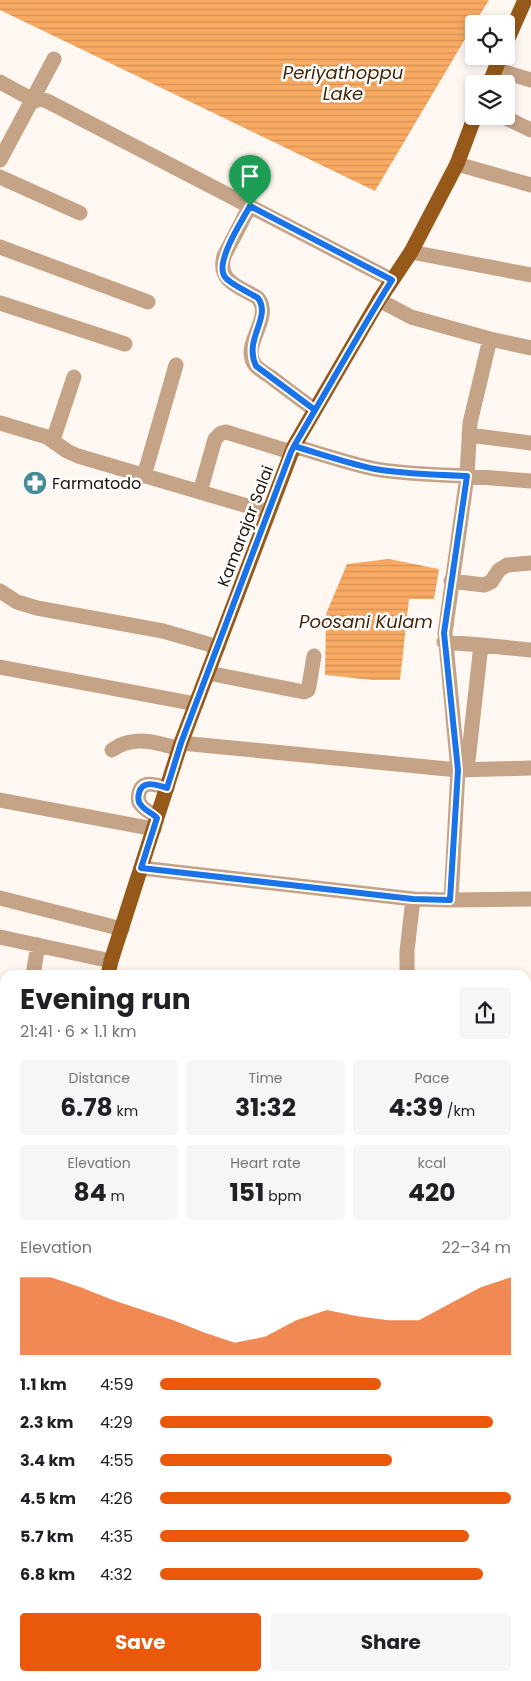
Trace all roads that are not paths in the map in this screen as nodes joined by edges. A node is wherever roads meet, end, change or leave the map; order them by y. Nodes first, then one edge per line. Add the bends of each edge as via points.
1 (525, 0) edge
2 (515, 23) edge
3 (54, 59) dead end
4 (502, 65) edge
5 (531, 80) edge
6 (0, 82) edge
7 (33, 101) junction
8 (515, 122) edge
9 (472, 125) edge
10 (531, 130) edge
11 (0, 160) edge
12 (458, 164) junction
13 (0, 177) edge
14 (531, 185) edge
15 (250, 206) junction
16 (80, 212) dead end
17 (0, 247) edge
18 (411, 252) junction
19 (531, 275) edge
20 (392, 280) junction
21 (379, 300) junction
22 (148, 302) dead end
23 (0, 303) edge
24 (490, 339) junction
25 (125, 344) dead end
26 (531, 348) edge
27 (176, 365) dead end
28 (74, 377) dead end
29 (315, 410) junction
30 (0, 424) edge
31 (469, 435) junction
32 (53, 440) junction
33 (531, 443) edge
34 (292, 449) junction
35 (144, 476) junction
36 (467, 476) junction
37 (531, 481) edge
38 (200, 492) junction
39 (268, 512) junction
40 (531, 563) edge
41 (451, 581) junction
42 (0, 591) edge
43 (444, 642) junction
44 (482, 645) junction
45 (218, 647) junction
46 (531, 650) edge
47 (314, 656) dead end
48 (0, 667) edge
49 (208, 672) junction
50 (196, 704) junction
51 (452, 709) junction
52 (474, 709) junction
53 (180, 746) junction
54 (112, 750) dead end
55 (531, 768) edge
56 (463, 770) junction
57 (167, 788) junction
58 (0, 800) edge
59 (156, 823) junction
60 (141, 868) junction
61 (0, 898) edge
62 (413, 899) junction
63 (531, 899) edge
64 (450, 900) junction
65 (122, 929) junction
66 (0, 936) edge
67 (38, 945) junction
68 (110, 968) edge
69 (34, 970) edge
70 (407, 970) edge

1 - 2 main road
3 - 7 street
4 - 5 street
6 - 7 street
7 - 11 street
7 - 15 street via 47,101
8 - 10 street
9 - 12 main road, Kamarajar Salai
12 - 14 street
12 - 18 main road, Kamarajar Salai
13 - 16 street
15 - 20 street
15 - 29 street via 224,256 222,272 225,278 261,303 262,314 252,346 252,359 256,366
17 - 22 street
18 - 19 street
18 - 20 main road, Kamarajar Salai
20 - 21 main road, Kamarajar Salai
21 - 24 street via 411,317
21 - 29 main road, Kamarajar Salai
23 - 25 street
24 - 26 street
24 - 31 street
27 - 35 street
28 - 32 street
29 - 34 main road, Kamarajar Salai
30 - 32 street
31 - 33 street
31 - 36 street
32 - 35 street via 72,454
34 - 36 street via 376,469
34 - 38 street via 221,433 216,438
34 - 39 main road, Kamarajar Salai
35 - 38 street
36 - 37 street
36 - 41 street
38 - 39 street
39 - 45 main road, Kamarajar Salai
40 - 41 street via 507,566 484,585
41 - 43 street
42 - 45 street via 29,606 163,631
43 - 44 street
43 - 51 street
44 - 46 street
44 - 52 street
45 - 49 main road, Kamarajar Salai
47 - 49 street via 308,690 304,692
48 - 50 street
49 - 50 main road, Kamarajar Salai
50 - 53 main road, Kamarajar Salai
51 - 52 street
51 - 56 street
52 - 56 street
53 - 54 street via 146,740 120,744
53 - 56 street
53 - 57 main road, Kamarajar Salai
55 - 56 street
56 - 64 street
57 - 59 main road, Kamarajar Salai
57 - 59 street via 149,784 139,791 140,805
58 - 59 street
59 - 60 main road, Kamarajar Salai
60 - 62 street
60 - 65 main road, Kamarajar Salai
61 - 65 street
62 - 64 street
62 - 70 street
63 - 64 street
65 - 68 main road, Kamarajar Salai
66 - 67 street
67 - 68 street
67 - 69 street

